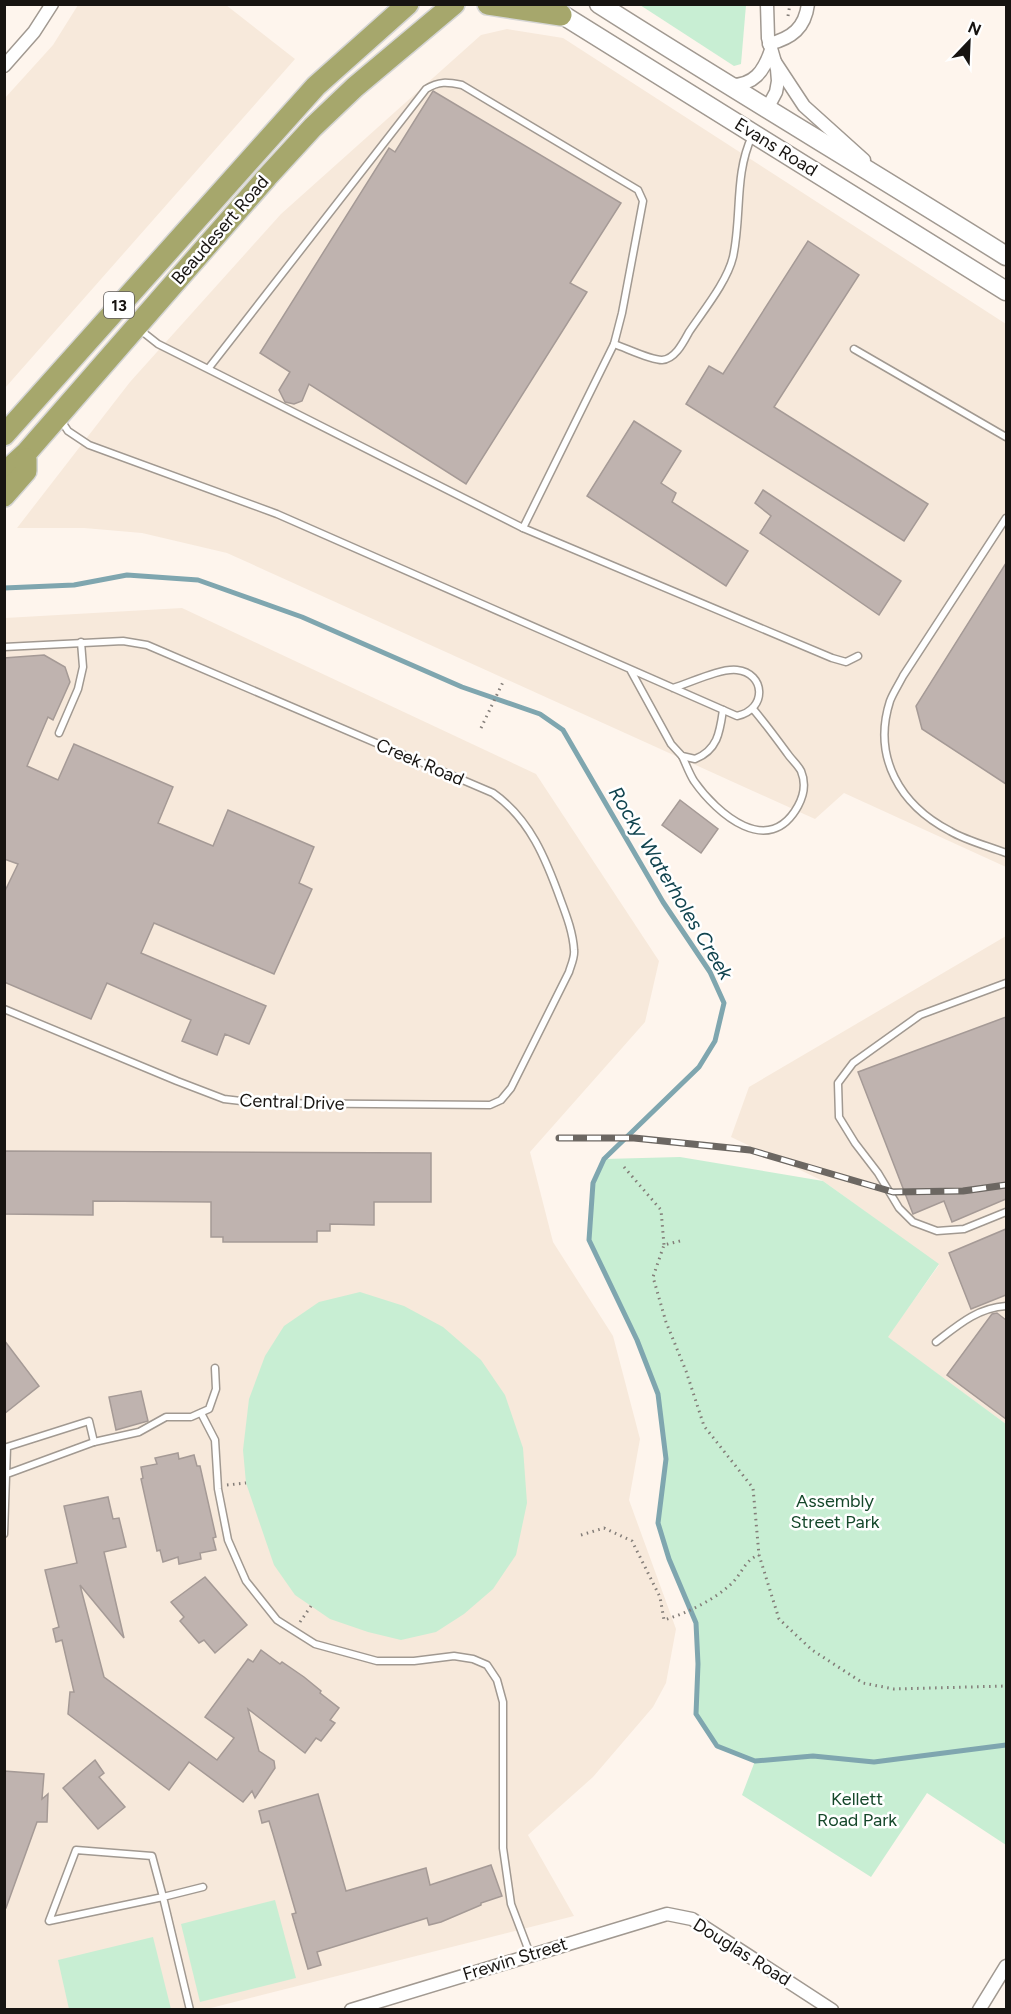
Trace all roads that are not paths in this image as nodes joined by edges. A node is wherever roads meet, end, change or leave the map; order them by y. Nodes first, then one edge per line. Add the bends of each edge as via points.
1 (52, 4) edge
2 (408, 4) edge
3 (454, 4) edge
4 (488, 4) edge
5 (599, 4) edge
6 (767, 4) edge
7 (808, 4) edge
8 (554, 10) edge
9 (392, 12) edge
10 (770, 47) junction
11 (775, 62) junction
12 (4, 66) edge
13 (725, 85) junction
14 (767, 109) junction
15 (753, 133) junction
16 (892, 184) junction
17 (1006, 256) edge
18 (1006, 291) edge
19 (136, 326) junction
20 (614, 344) junction
21 (854, 349) dead end
22 (208, 369) junction
23 (57, 416) junction
24 (4, 435) edge
25 (1006, 437) edge
26 (27, 452) junction
27 (4, 473) edge
28 (4, 496) edge
29 (1006, 519) edge
30 (523, 528) junction
31 (81, 642) junction
32 (4, 647) edge
33 (858, 656) dead end
34 (630, 669) junction
35 (673, 688) junction
36 (753, 709) junction
37 (723, 710) junction
38 (59, 733) dead end
39 (682, 756) junction
40 (1006, 853) edge
41 (1006, 983) edge
42 (4, 1009) edge
43 (490, 1105) joint
44 (1006, 1212) edge
45 (1006, 1306) edge
46 (936, 1342) dead end
47 (215, 1368) dead end
48 (201, 1413) junction
49 (94, 1442) junction
50 (6, 1474) junction
51 (4, 1534) edge
52 (203, 1887) dead end
53 (163, 1897) junction
54 (680, 1916) joint
55 (530, 1954) junction
56 (1006, 1966) edge
57 (386, 2004) edge
58 (190, 2010) edge
59 (351, 2010) edge
60 (832, 2010) edge
61 (979, 2010) edge

1 - 12 street
2 - 9 highway, Beaudesert Road / 13
3 - 19 highway, Beaudesert Road / 13 via 314,127
4 - 8 highway
5 - 13 main road, Evans Road
6 - 10 street
7 - 10 street via 798,31
8 - 15 main road, Evans Road
9 - 24 highway, Beaudesert Road / 13 via 316,86
10 - 11 street
10 - 13 street via 762,70 753,80
11 - 14 street via 778,86
11 - 16 street via 810,113
13 - 14 main road, Evans Road
14 - 15 main road
14 - 16 main road, Evans Road
15 - 18 main road, Evans Road
15 - 20 lane via 740,172 732,260 681,344 671,357 660,360
16 - 17 main road, Evans Road
19 - 22 lane via 158,344
19 - 23 highway, Beaudesert Road / 13
20 - 22 lane via 642,214 643,201 638,190 462,85 444,81 426,89
20 - 30 lane
21 - 25 lane
22 - 30 lane
23 - 26 highway, Beaudesert Road / 13
23 - 34 lane via 68,431 89,445 277,514
26 - 27 highway, Beaudesert Road / 13
26 - 28 highway via 26,471
29 - 40 lane via 903,676 890,700 885,729 887,762 900,790 920,812 951,832
30 - 33 lane via 832,658 846,662
31 - 32 lane, Creek Road
31 - 38 lane via 83,667 78,689
31 - 43 lane, Creek Road via 147,645 493,793 518,815 535,838 555,883 575,952 569,972 511,1088 501,1100
34 - 35 lane
34 - 39 lane via 671,744
35 - 36 lane via 738,670 756,681 760,693
35 - 37 lane
36 - 37 lane via 737,716
36 - 39 lane via 801,771 805,789 792,816 782,826 753,830 736,823 712,804
37 - 39 lane via 720,734 711,749 695,759
41 - 44 lane via 920,1015 853,1063 838,1083 840,1117 898,1208 913,1222 937,1231 964,1229
42 - 43 lane, Central Drive via 224,1099 258,1103
45 - 46 lane via 978,1312
47 - 48 lane via 216,1389 209,1409
48 - 49 lane via 166,1418 139,1432
48 - 55 lane via 215,1440 218,1489 228,1540 246,1581 277,1620 315,1644 377,1660 454,1656 488,1665 503,1702 503,1848 511,1904
49 - 50 lane
49 - 50 lane via 89,1421 7,1447
50 - 51 lane
52 - 53 lane
53 - 53 lane via 49,1921 76,1850 152,1856
53 - 58 lane
54 - 55 street, Frewin Street via 657,1916
54 - 60 street, Douglas Road via 692,1919
55 - 57 street, Frewin Street
56 - 61 street
57 - 59 street, Frewin Street

